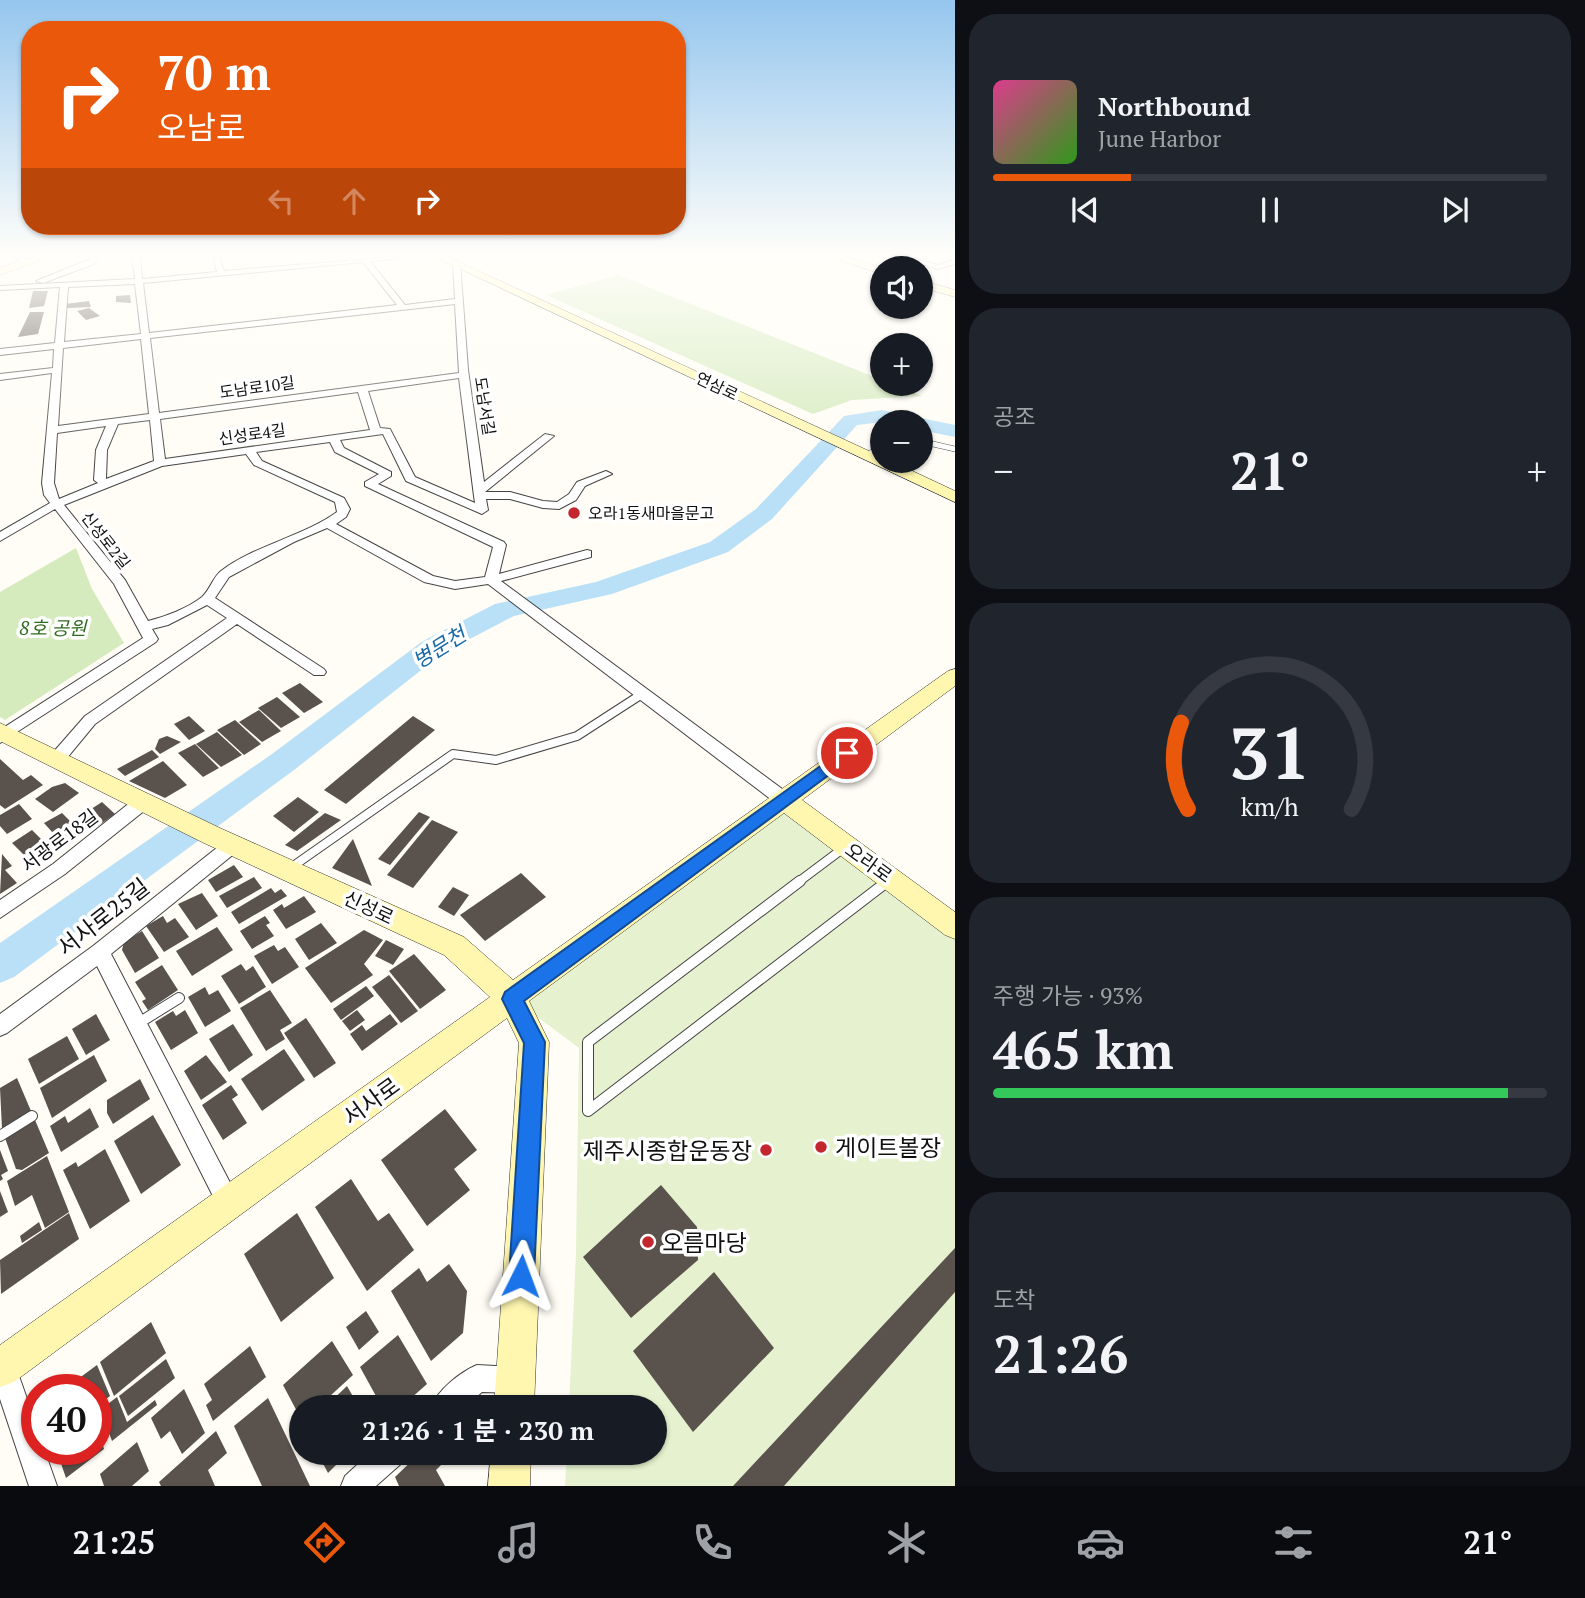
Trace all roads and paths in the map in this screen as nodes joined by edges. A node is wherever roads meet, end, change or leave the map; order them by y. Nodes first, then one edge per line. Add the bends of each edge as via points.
1 (60, 325) edge
2 (147, 325) edge
3 (242, 325) edge
4 (461, 325) edge
5 (588, 325) edge
6 (148, 336) junction
7 (58, 346) junction
8 (0, 352) edge
9 (58, 370) junction
10 (464, 375) junction
11 (0, 377) edge
12 (362, 389) junction
13 (156, 416) junction
14 (114, 422) junction
15 (53, 430) junction
16 (376, 432) junction
17 (549, 436) dead end
18 (334, 438) junction
19 (933, 444) edge
20 (955, 449) edge
21 (249, 450) junction
22 (870, 450) edge
23 (858, 452) junction
24 (160, 463) junction
25 (606, 474) dead end
26 (107, 484) junction
27 (481, 492) junction
28 (955, 497) edge
29 (58, 503) junction
30 (328, 524) junction
31 (0, 537) edge
32 (587, 554) dead end
33 (491, 580) junction
34 (208, 599) junction
35 (235, 619) junction
36 (144, 626) junction
37 (319, 672) dead end
38 (955, 677) edge
39 (642, 694) junction
40 (2, 734) edge
41 (56, 760) junction
42 (783, 799) junction
43 (148, 805) junction
44 (223, 840) junction
45 (846, 846) junction
46 (288, 869) junction
47 (892, 879) junction
48 (0, 910) edge
49 (955, 927) edge
50 (100, 952) junction
51 (179, 998) dead end
52 (512, 999) junction
53 (137, 1024) junction
54 (0, 1026) edge
55 (32, 1116) dead end
56 (0, 1136) edge
57 (229, 1204) junction
58 (1, 1364) edge
59 (514, 1394) edge
60 (458, 1395) edge
61 (378, 1465) edge
62 (510, 1465) edge
63 (43, 1486) edge
64 (355, 1486) edge
65 (509, 1486) edge

1 - 7 street, 신성로2길
2 - 6 street
3 - 6 street
4 - 10 street, 도남서길
5 - 23 street, 연삼로
6 - 7 street
6 - 13 street
7 - 8 street
7 - 9 street, 신성로2길
9 - 11 street
9 - 15 street, 신성로2길
10 - 12 street
10 - 27 street, 도남서길
12 - 13 street, 도남로10길
12 - 16 street
13 - 14 street, 도남로10길
13 - 24 street
14 - 15 street, 도남로10길
14 - 26 street via 101,452 100,480
15 - 29 street, 신성로2길 via 48,483 50,495
16 - 18 street, 신성로4길
16 - 27 street, 도남서길 via 386,431 410,479 482,510
17 - 27 street
18 - 21 street, 신성로4길
18 - 33 street via 338,450 387,474 369,484 500,545
19 - 20 lane
21 - 24 street, 신성로4길
21 - 30 street via 258,463 340,500 342,514
22 - 23 lane
23 - 28 street
24 - 26 street, 신성로4길
25 - 27 street via 581,484 568,501 553,505
26 - 29 street, 신성로4길
29 - 31 street, 신성로4길
29 - 36 street, 신성로2길 via 120,583
30 - 33 street via 429,579 455,585
30 - 34 street via 223,575
32 - 33 street
33 - 39 street
34 - 35 street
34 - 36 street via 163,622
35 - 37 street
35 - 41 street via 90,720
36 - 40 street via 151,639
38 - 42 street, 서사로
39 - 42 street
39 - 46 lane via 577,736 496,760 453,754
40 - 41 street
41 - 43 street
42 - 45 street, 오라로
42 - 52 street, 서사로
43 - 44 street, 신성로
43 - 48 street, 서광로18길
44 - 46 street, 신성로
44 - 50 street, 서사로25길
45 - 47 street, 오라로
45 - 47 lane via 588,1042 588,1111
46 - 52 street, 신성로 via 454,946
47 - 49 street, 오라로
50 - 53 street
50 - 54 street, 서사로25길
51 - 53 lane
52 - 57 street, 서사로
52 - 59 street via 534,1042
53 - 57 street
55 - 56 lane
57 - 58 street, 서사로
58 - 63 street
59 - 60 street via 477,1378
61 - 64 street
62 - 65 street

